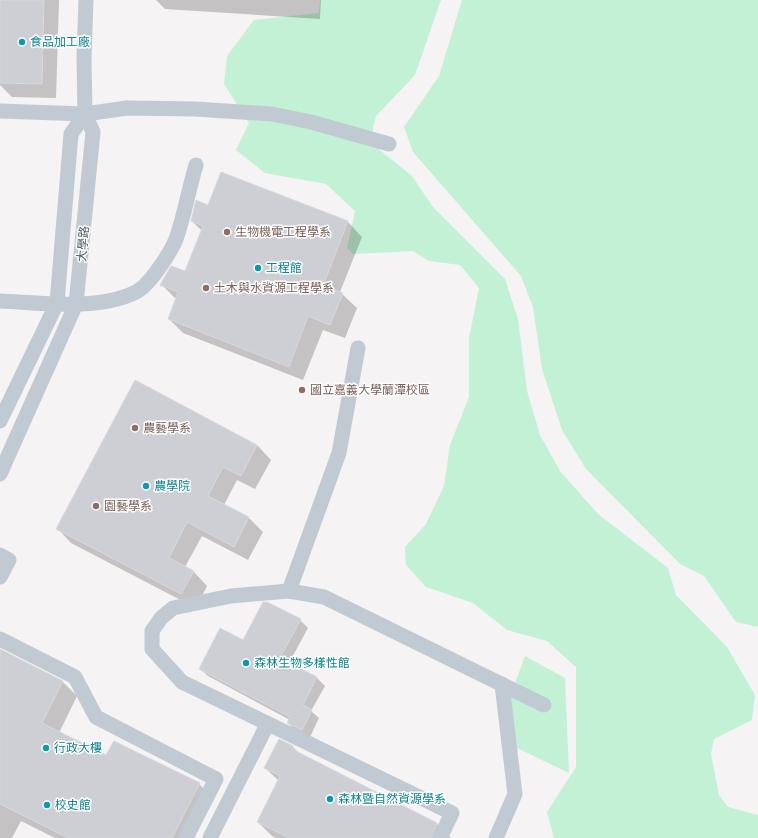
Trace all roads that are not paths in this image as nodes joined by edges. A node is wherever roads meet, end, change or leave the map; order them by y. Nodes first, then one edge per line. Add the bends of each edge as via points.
1 (86, 0) edge
2 (0, 111) edge
3 (85, 114) junction
4 (389, 144) dead end
5 (196, 165) dead end
6 (0, 301) edge
7 (57, 303) junction
8 (76, 304) junction
9 (358, 348) dead end
10 (0, 421) edge
11 (0, 474) edge
12 (0, 555) edge
13 (0, 578) edge
14 (289, 591) junction
15 (0, 639) edge
16 (502, 684) junction
17 (544, 705) dead end
18 (268, 725) junction
19 (186, 838) edge
20 (210, 838) edge
21 (440, 838) edge
22 (496, 838) edge

1 - 3 street, 大學路
2 - 3 street
3 - 4 street via 127,108 272,114
3 - 7 street via 71,134
3 - 8 street, 大學路 via 93,132
5 - 8 street via 176,239 162,265 138,292
6 - 7 street
7 - 8 street
7 - 10 street
8 - 11 street, 大學路
9 - 14 street via 339,453
12 - 13 street via 9,560
14 - 16 street via 324,597
14 - 18 street via 231,596 173,608 161,618 152,631 152,649 182,682
15 - 19 street via 75,677 96,717 216,779
16 - 17 street
16 - 22 street via 515,794
18 - 20 street
18 - 21 street via 452,813

